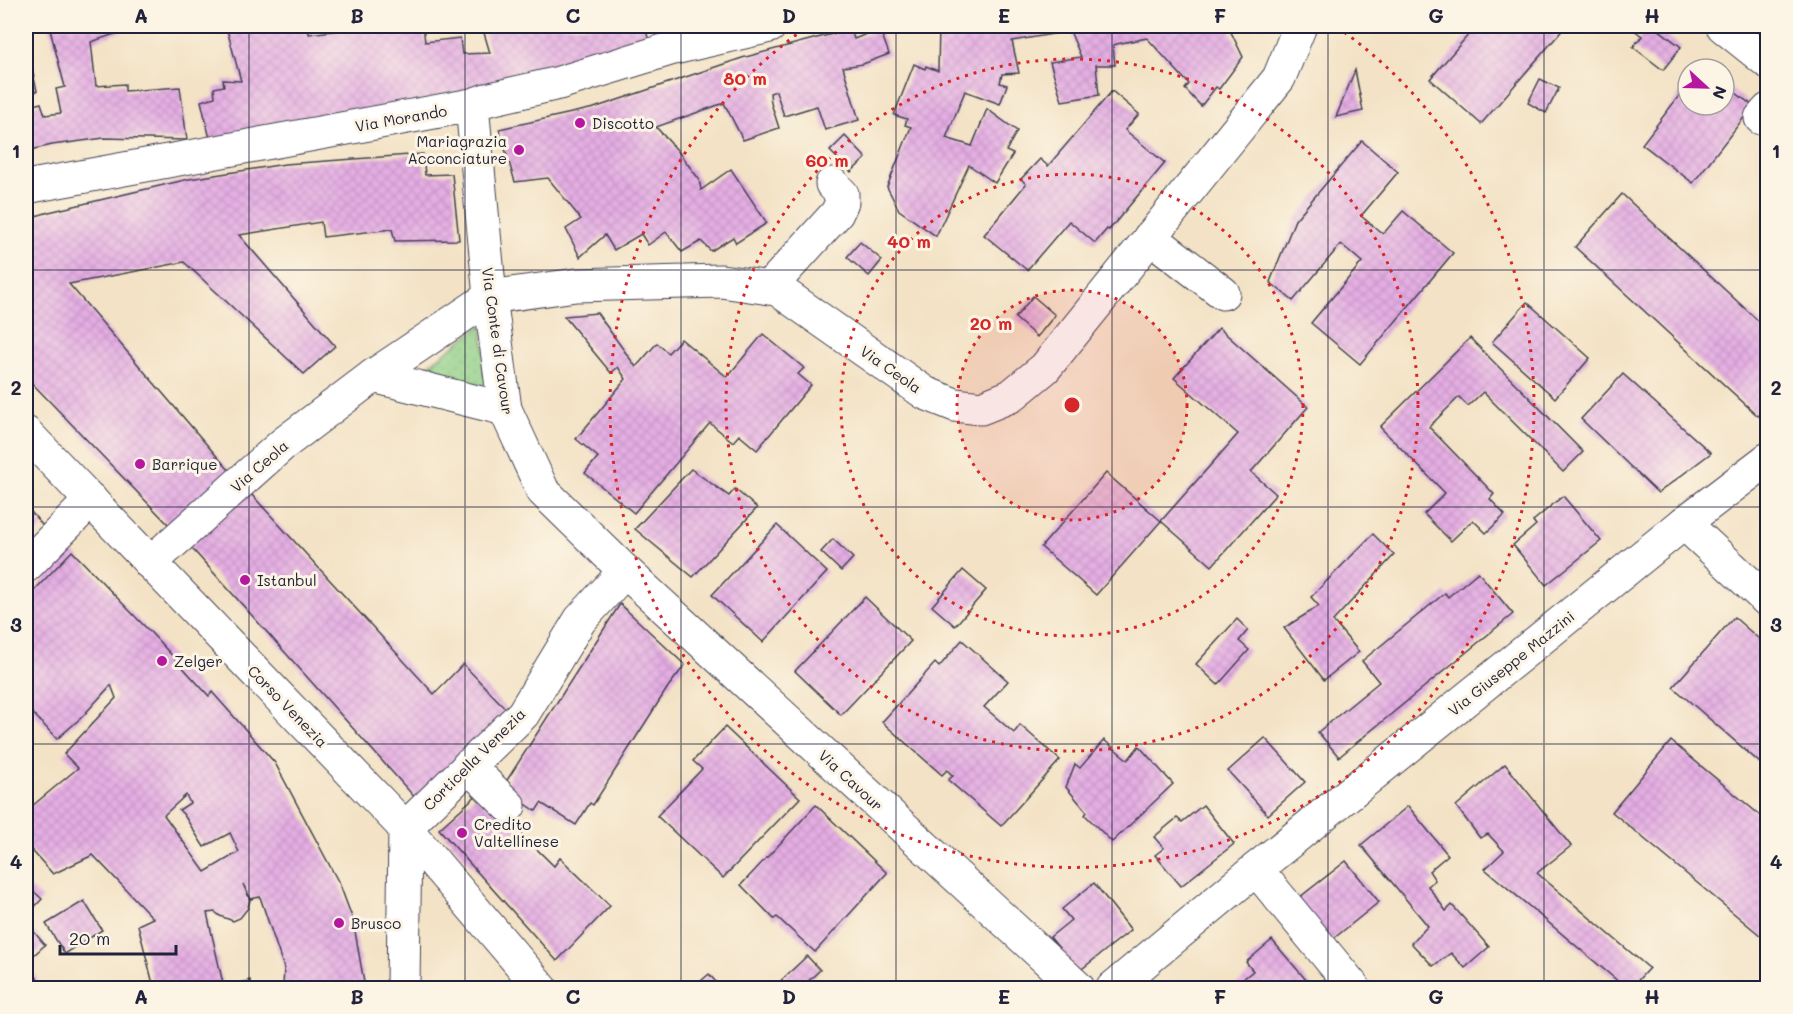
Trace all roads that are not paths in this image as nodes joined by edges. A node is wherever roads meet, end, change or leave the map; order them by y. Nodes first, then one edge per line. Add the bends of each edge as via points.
1 (770, 26) edge
2 (1300, 26) edge
3 (1723, 26) edge
4 (1767, 62) edge
5 (472, 105) junction
6 (832, 184) dead end
7 (26, 187) edge
8 (1150, 237) junction
9 (769, 288) junction
10 (1223, 293) dead end
11 (490, 297) junction
12 (373, 376) junction
13 (505, 409) junction
14 (26, 433) edge
15 (1767, 459) edge
16 (91, 500) junction
17 (1684, 523) junction
18 (150, 563) junction
19 (26, 566) edge
20 (625, 571) junction
21 (1767, 601) edge
22 (468, 766) junction
23 (509, 806) dead end
24 (405, 828) junction
25 (1256, 869) junction
26 (403, 988) edge
27 (541, 988) edge
28 (1078, 988) edge
29 (1113, 988) edge
30 (1354, 988) edge

1 - 5 street, Via Morando via 670,49
2 - 8 street, Via Ceola via 1279,78
3 - 4 street
5 - 7 street, Via Morando
5 - 11 street, Via Conte di Cavour
6 - 9 street via 842,194 837,213
8 - 9 street, Via Ceola via 1045,368 1011,396 981,408 955,405 925,393 777,289
8 - 10 street
9 - 11 street, Via Ceola via 721,281 598,284
11 - 12 street, Via Ceola
11 - 13 street, Via Conte di Cavour
12 - 13 street
12 - 18 street, Via Ceola via 283,444
13 - 20 street, Via Conte di Cavour via 543,491
14 - 16 street, Corso Venezia
15 - 17 street, Via Giuseppe Mazzini
16 - 18 street, Corso Venezia
16 - 19 street
17 - 21 street
17 - 25 street, Via Giuseppe Mazzini
18 - 24 street, Corso Venezia
20 - 22 street, Corticella Venezia via 580,620 523,714
20 - 28 street, Via Cavour
22 - 23 street
22 - 24 street, Corticella Venezia
24 - 26 street
24 - 27 street, Corso Venezia
25 - 29 street, Via Giuseppe Mazzini
25 - 30 street

